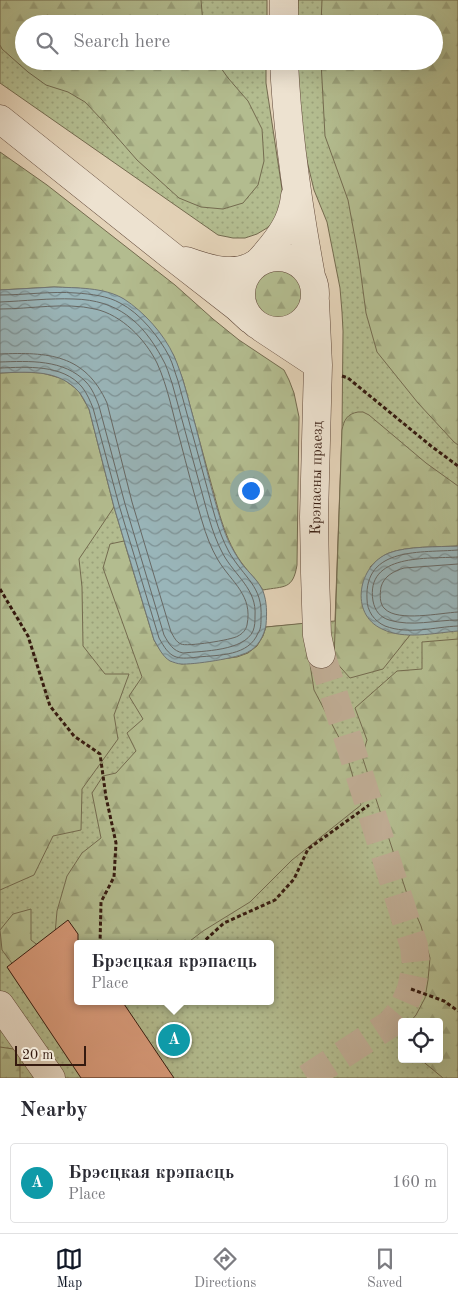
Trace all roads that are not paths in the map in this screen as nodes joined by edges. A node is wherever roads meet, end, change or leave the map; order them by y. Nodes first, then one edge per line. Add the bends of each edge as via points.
1 (284, 0) edge
2 (284, 15) edge
3 (284, 70) edge
4 (0, 119) edge
5 (296, 190) junction
6 (169, 254) junction
7 (257, 262) junction
8 (313, 288) junction
9 (255, 323) junction
10 (318, 365) junction
11 (321, 654) tunnel mouth
12 (0, 1005) edge
13 (51, 1078) edge

1 - 2 street
3 - 5 street, Крэпасны праезд
4 - 6 street
5 - 7 street via 294,208 281,236
5 - 8 street, Крэпасны праезд
6 - 7 street via 202,267 224,271 242,269
6 - 9 street
7 - 8 street via 281,257 292,260 303,266
7 - 9 street via 242,282 240,295 243,308
8 - 9 street via 311,312 304,321 284,331 272,331
8 - 10 street, Крэпасны праезд
9 - 10 street
10 - 11 street, Крэпасны праезд via 314,573
12 - 13 street

